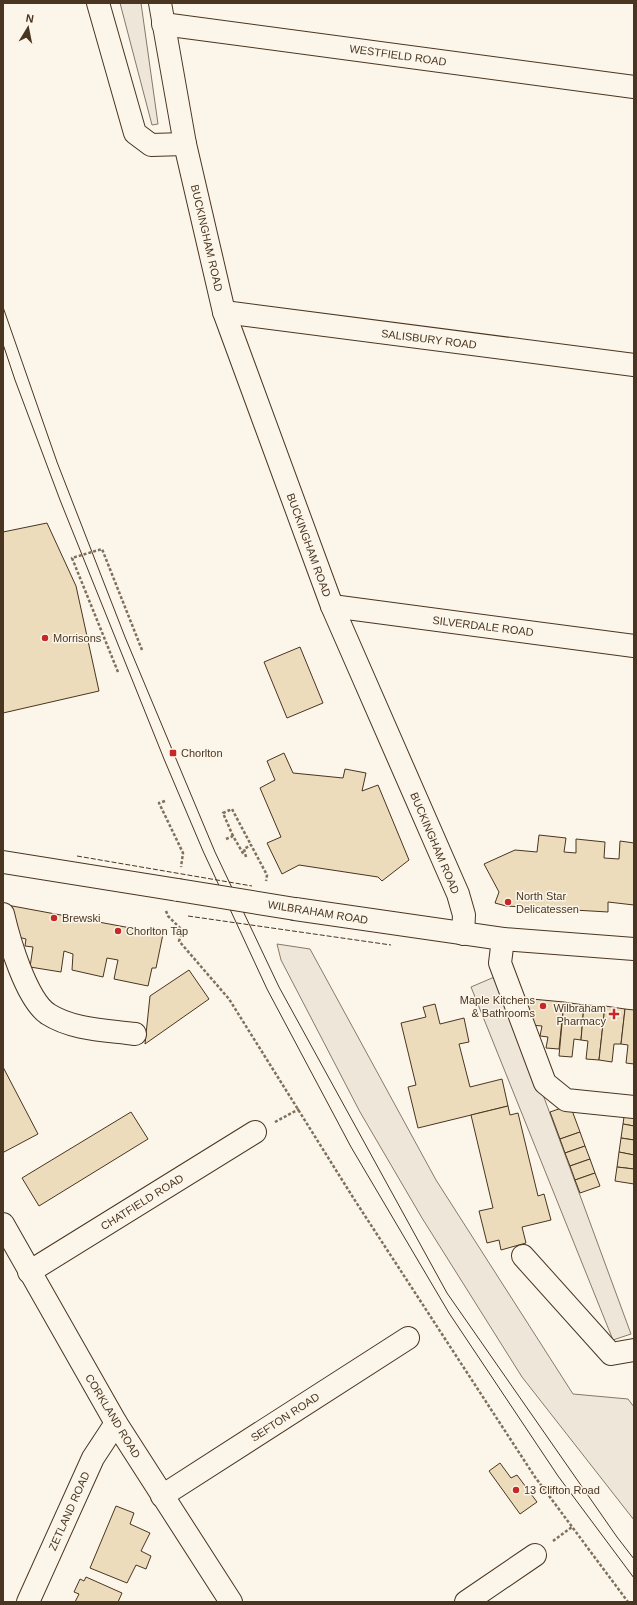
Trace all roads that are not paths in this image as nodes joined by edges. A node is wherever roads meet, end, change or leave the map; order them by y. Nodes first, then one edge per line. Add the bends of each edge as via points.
1 (98, 3) edge
2 (161, 13) edge
3 (634, 87) edge
4 (185, 144) junction
5 (224, 312) junction
6 (634, 365) edge
7 (332, 606) junction
8 (634, 646) edge
9 (3, 862) edge
10 (3, 914) edge
11 (463, 934) junction
12 (503, 939) junction
13 (634, 949) edge
14 (135, 1034) dead end
15 (634, 1107) edge
16 (255, 1132) dead end
17 (3, 1224) edge
18 (524, 1256) dead end
19 (29, 1272) junction
20 (408, 1338) dead end
21 (634, 1350) edge
22 (116, 1423) junction
23 (162, 1496) junction
24 (535, 1555) dead end
25 (28, 1602) edge
26 (231, 1602) edge
27 (466, 1602) edge

1 - 4 main road via 135,133 151,145
2 - 3 main road, WESTFIELD ROAD
2 - 4 main road, BUCKINGHAM ROAD
4 - 5 main road, BUCKINGHAM ROAD
5 - 6 main road, SALISBURY ROAD
5 - 7 main road, BUCKINGHAM ROAD
7 - 8 main road, SILVERDALE ROAD
7 - 11 main road, BUCKINGHAM ROAD via 458,894 464,915
9 - 11 main road, WILBRAHAM ROAD, bridge
10 - 14 main road via 11,947 36,1002 44,1010 64,1022 87,1028
11 - 12 main road, WILBRAHAM ROAD
12 - 13 main road, WILBRAHAM ROAD
12 - 15 main road via 500,963 545,1083 566,1100
16 - 19 main road, CHATFIELD ROAD
17 - 19 main road, CORKLAND ROAD
18 - 21 main road via 611,1354
19 - 22 main road, CORKLAND ROAD
20 - 23 main road, SEFTON ROAD
22 - 23 main road, CORKLAND ROAD
22 - 25 main road, ZETLAND ROAD via 93,1458
23 - 26 main road, CORKLAND ROAD
24 - 27 main road

